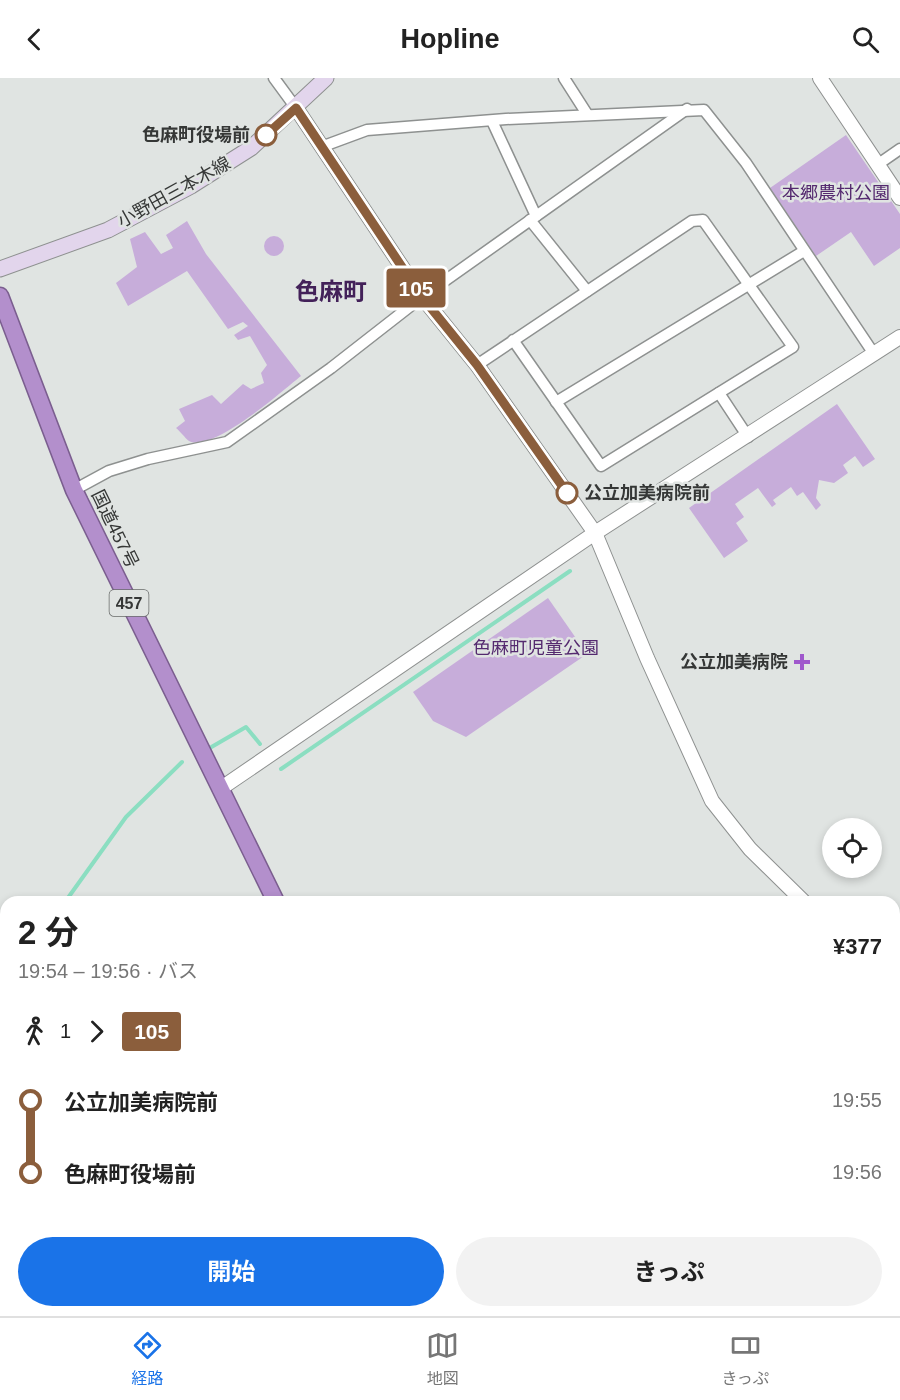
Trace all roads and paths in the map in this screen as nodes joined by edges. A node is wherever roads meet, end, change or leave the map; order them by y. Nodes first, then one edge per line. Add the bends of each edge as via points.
1 (274, 78) edge
2 (326, 78) edge
3 (564, 78) edge
4 (820, 78) edge
5 (296, 108) junction
6 (687, 109) junction
7 (587, 114) junction
8 (492, 121) junction
9 (321, 147) junction
10 (900, 149) edge
11 (877, 165) junction
12 (900, 198) edge
13 (533, 218) junction
14 (804, 250) junction
15 (0, 269) edge
16 (750, 284) junction
17 (587, 291) junction
18 (0, 296) edge
19 (422, 297) junction
20 (900, 337) edge
21 (513, 340) junction
22 (874, 354) junction
23 (477, 365) junction
24 (719, 393) junction
25 (556, 402) junction
26 (748, 437) junction
27 (74, 490) junction
28 (596, 533) junction
29 (220, 789) junction
30 (273, 896) edge
31 (798, 896) edge

1 - 5 street
2 - 5 main road, 小野田三本木線
3 - 7 street
4 - 11 street
5 - 9 street
5 - 15 main road, 小野田三本木線 via 251,148 191,186 108,230
6 - 7 street
6 - 13 street
6 - 14 street via 704,110 746,163
7 - 8 street
8 - 9 street via 367,129
8 - 13 street
9 - 19 street
10 - 11 street
11 - 12 street
13 - 17 street
13 - 19 street
14 - 16 street
14 - 22 street
16 - 17 street via 703,220 692,221
16 - 24 street via 793,347
16 - 25 street
17 - 21 street
18 - 27 highway, 国道457号 / 457
19 - 23 street
19 - 27 street via 226,442 109,471
20 - 22 street
21 - 23 street
21 - 25 street
22 - 26 street
23 - 28 street
24 - 25 street via 601,466
24 - 26 street
26 - 28 street
27 - 29 highway, 国道457号 / 457
28 - 29 street
28 - 31 street via 712,801 750,849
29 - 30 highway, 国道457号 / 457

